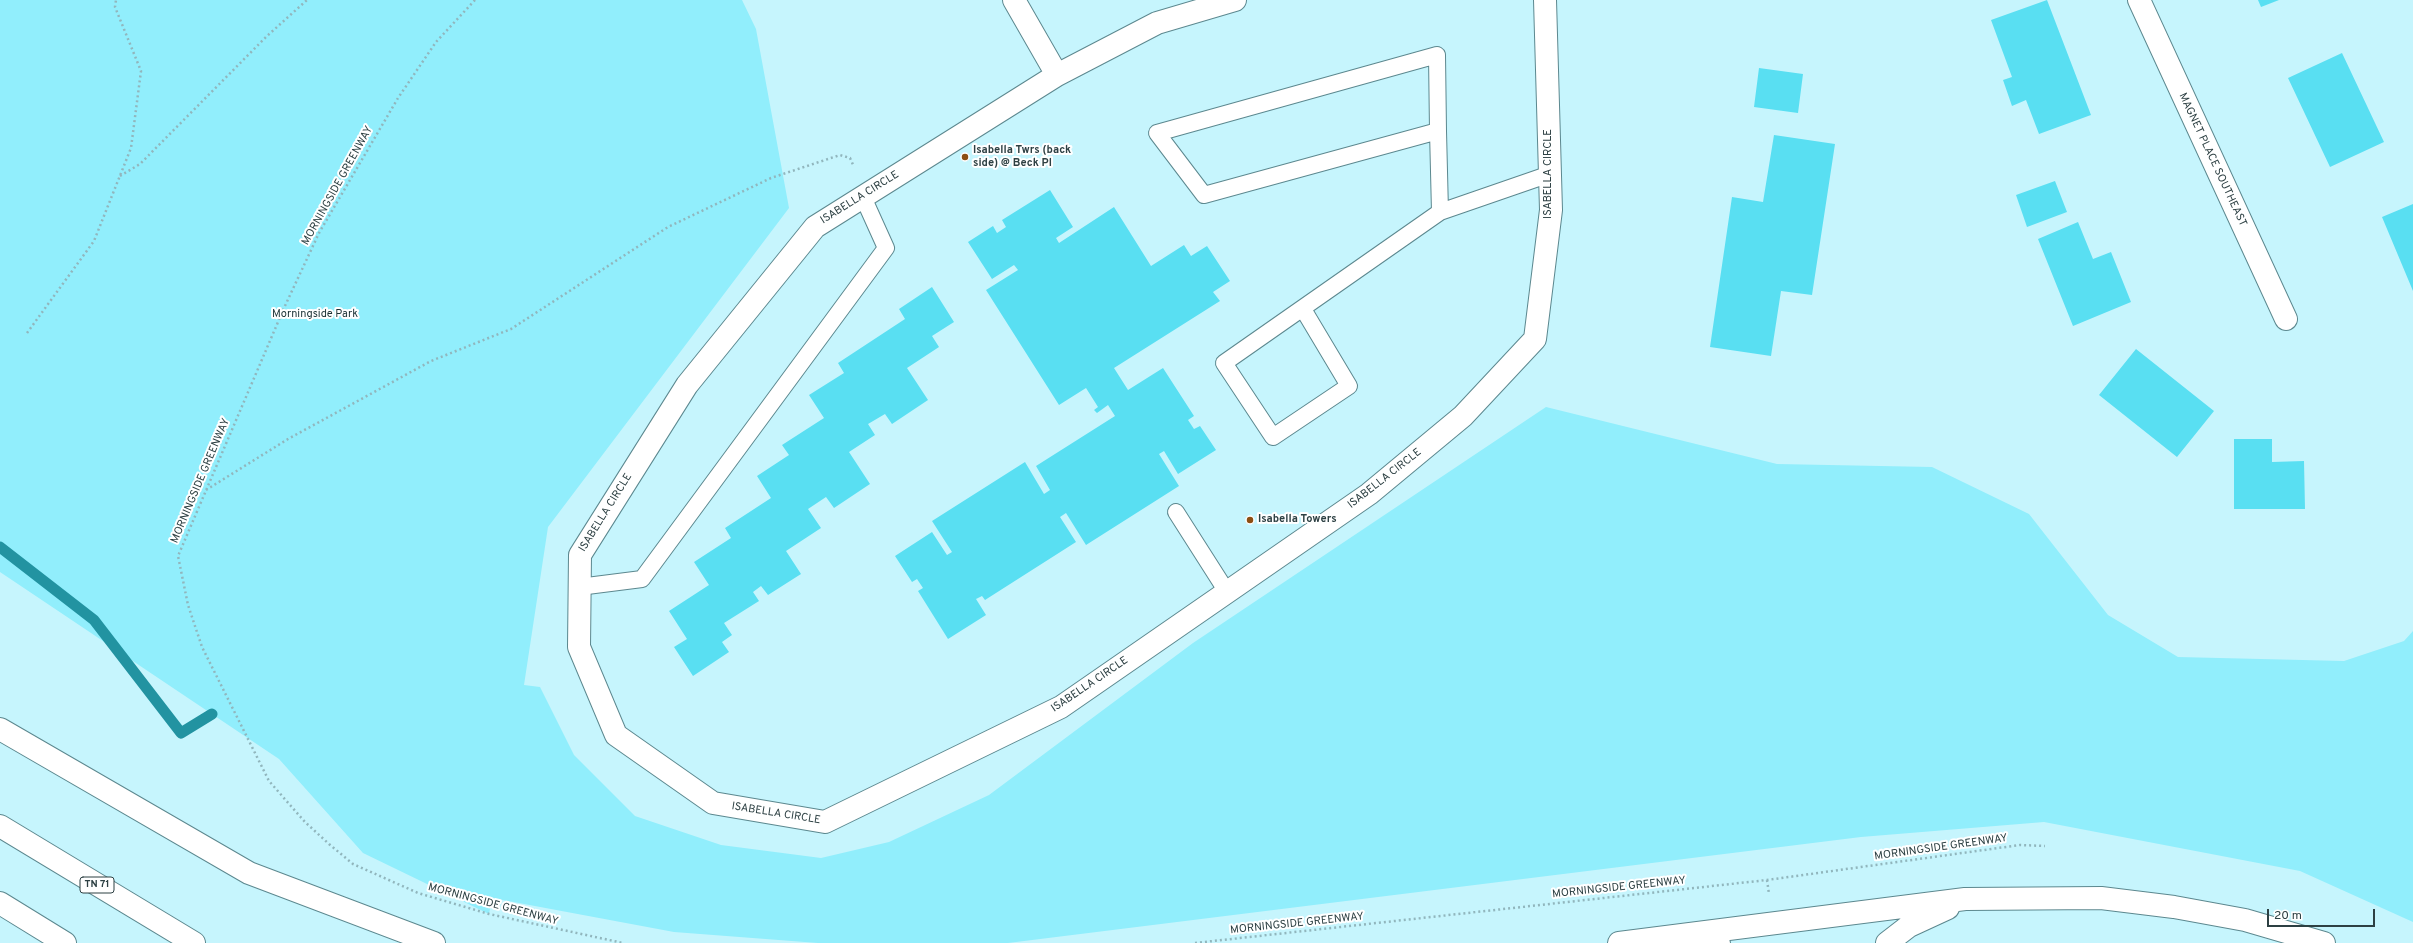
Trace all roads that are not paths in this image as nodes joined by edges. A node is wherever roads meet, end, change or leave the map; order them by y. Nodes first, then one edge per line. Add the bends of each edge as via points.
1 (1014, 0) edge
2 (1235, 0) edge
3 (1546, 0) edge
4 (2139, 0) edge
5 (1057, 74) junction
6 (1438, 131) junction
7 (1550, 174) junction
8 (863, 197) junction
9 (1440, 212) junction
10 (1303, 309) junction
11 (2286, 319) dead end
12 (1176, 512) dead end
13 (579, 587) junction
14 (1227, 592) junction
15 (0, 729) edge
16 (0, 826) edge
17 (1965, 899) junction
18 (0, 903) edge
19 (1665, 939) junction
20 (65, 943) edge
21 (194, 943) edge
22 (434, 943) edge
23 (1619, 943) edge
24 (1719, 943) edge
25 (1887, 943) edge
26 (2324, 943) edge

1 - 5 main road
2 - 5 main road, ISABELLA CIRCLE via 1157,23
3 - 7 main road, ISABELLA CIRCLE
4 - 11 main road, MAGNET PLACE SOUTHEAST
5 - 8 main road, ISABELLA CIRCLE
6 - 6 lane via 1436,55 1157,133 1204,195
6 - 9 lane
7 - 9 lane
7 - 14 main road, ISABELLA CIRCLE via 1551,210 1535,339 1462,416 1369,494
8 - 13 main road, ISABELLA CIRCLE via 815,227 687,385 580,555
8 - 13 lane via 886,248 642,579
9 - 10 lane
10 - 10 lane via 1224,363 1273,437 1348,386
12 - 14 lane
13 - 14 main road, ISABELLA CIRCLE via 579,647 616,735 713,803 825,822 1061,707
15 - 22 main road via 249,873
16 - 21 main road, TN 71
17 - 19 main road
17 - 25 main road via 1909,926
17 - 26 main road via 2101,898 2174,907 2245,920
18 - 20 main road
19 - 23 main road
19 - 24 main road

